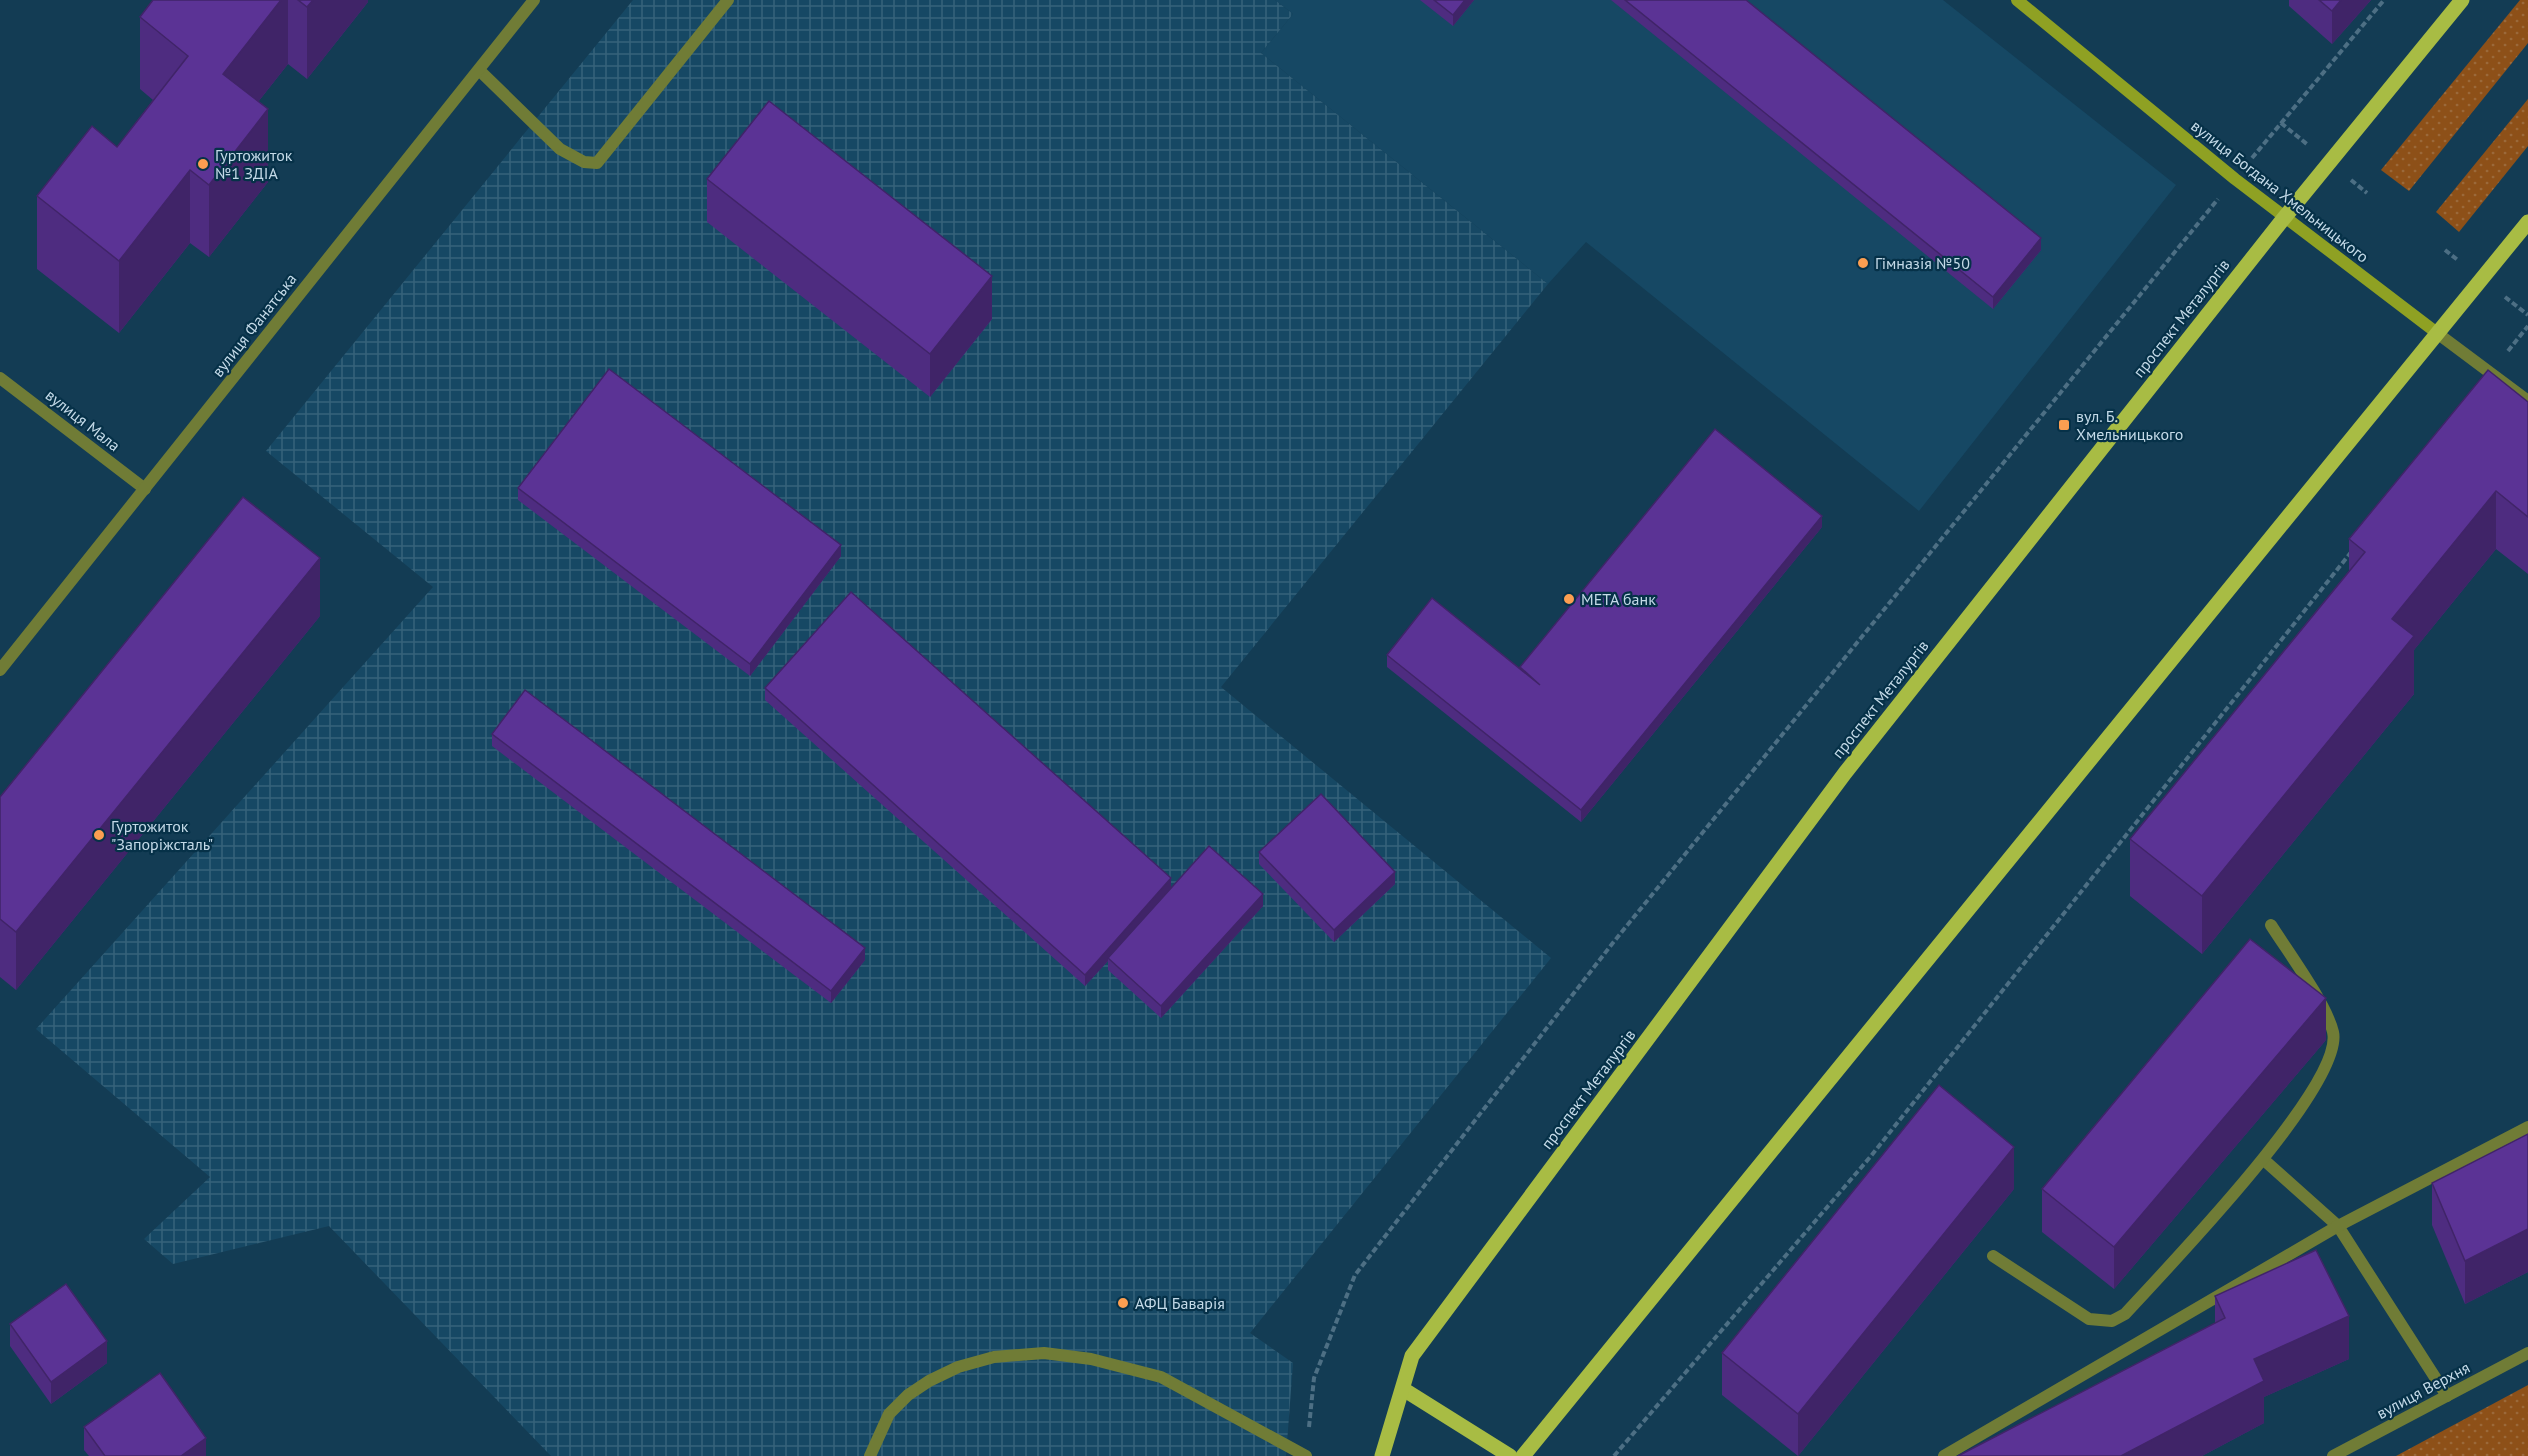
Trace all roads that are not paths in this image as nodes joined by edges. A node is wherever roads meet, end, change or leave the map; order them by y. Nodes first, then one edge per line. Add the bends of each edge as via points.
1 (534, 0) edge
2 (728, 0) edge
3 (2017, 0) edge
4 (2462, 0) edge
5 (478, 70) junction
6 (2284, 218) junction
7 (2528, 222) edge
8 (2437, 333) junction
9 (0, 378) edge
10 (2528, 401) edge
11 (145, 489) junction
12 (0, 670) edge
13 (2271, 925) dead end
14 (2528, 1127) edge
15 (2264, 1160) junction
16 (2338, 1226) junction
17 (1994, 1256) dead end
18 (2528, 1353) edge
19 (1403, 1389) junction
20 (2447, 1396) junction
21 (870, 1456) edge
22 (1306, 1456) edge
23 (1382, 1456) edge
24 (1510, 1456) edge
25 (1523, 1456) edge
26 (1944, 1456) edge
27 (2333, 1456) edge

1 - 5 street, вулиця Фанатська
2 - 5 street via 597,163 584,162 560,149
3 - 6 main road, вулиця Богдана Хмельницького
4 - 6 main road, проспект Металургів
5 - 11 street, вулиця Фанатська
6 - 8 main road, вулиця Богдана Хмельницького
6 - 19 main road, проспект Металургів via 1845,773 1412,1356
7 - 8 main road
8 - 10 street, вулиця Богдана Хмельницького
8 - 25 main road
9 - 11 street, вулиця Мала
11 - 12 street, вулиця Фанатська
13 - 15 street via 2323,1009 2333,1033 2331,1056 2320,1078
14 - 16 street
15 - 16 street
15 - 17 street via 2125,1314 2112,1321 2089,1319
16 - 20 street
16 - 26 street
18 - 20 street, вулиця Верхня
19 - 23 main road, проспект Металургів
19 - 24 main road
20 - 27 street, вулиця Верхня
21 - 22 street via 889,1414 928,1381 994,1357 1044,1353 1091,1359 1161,1377

